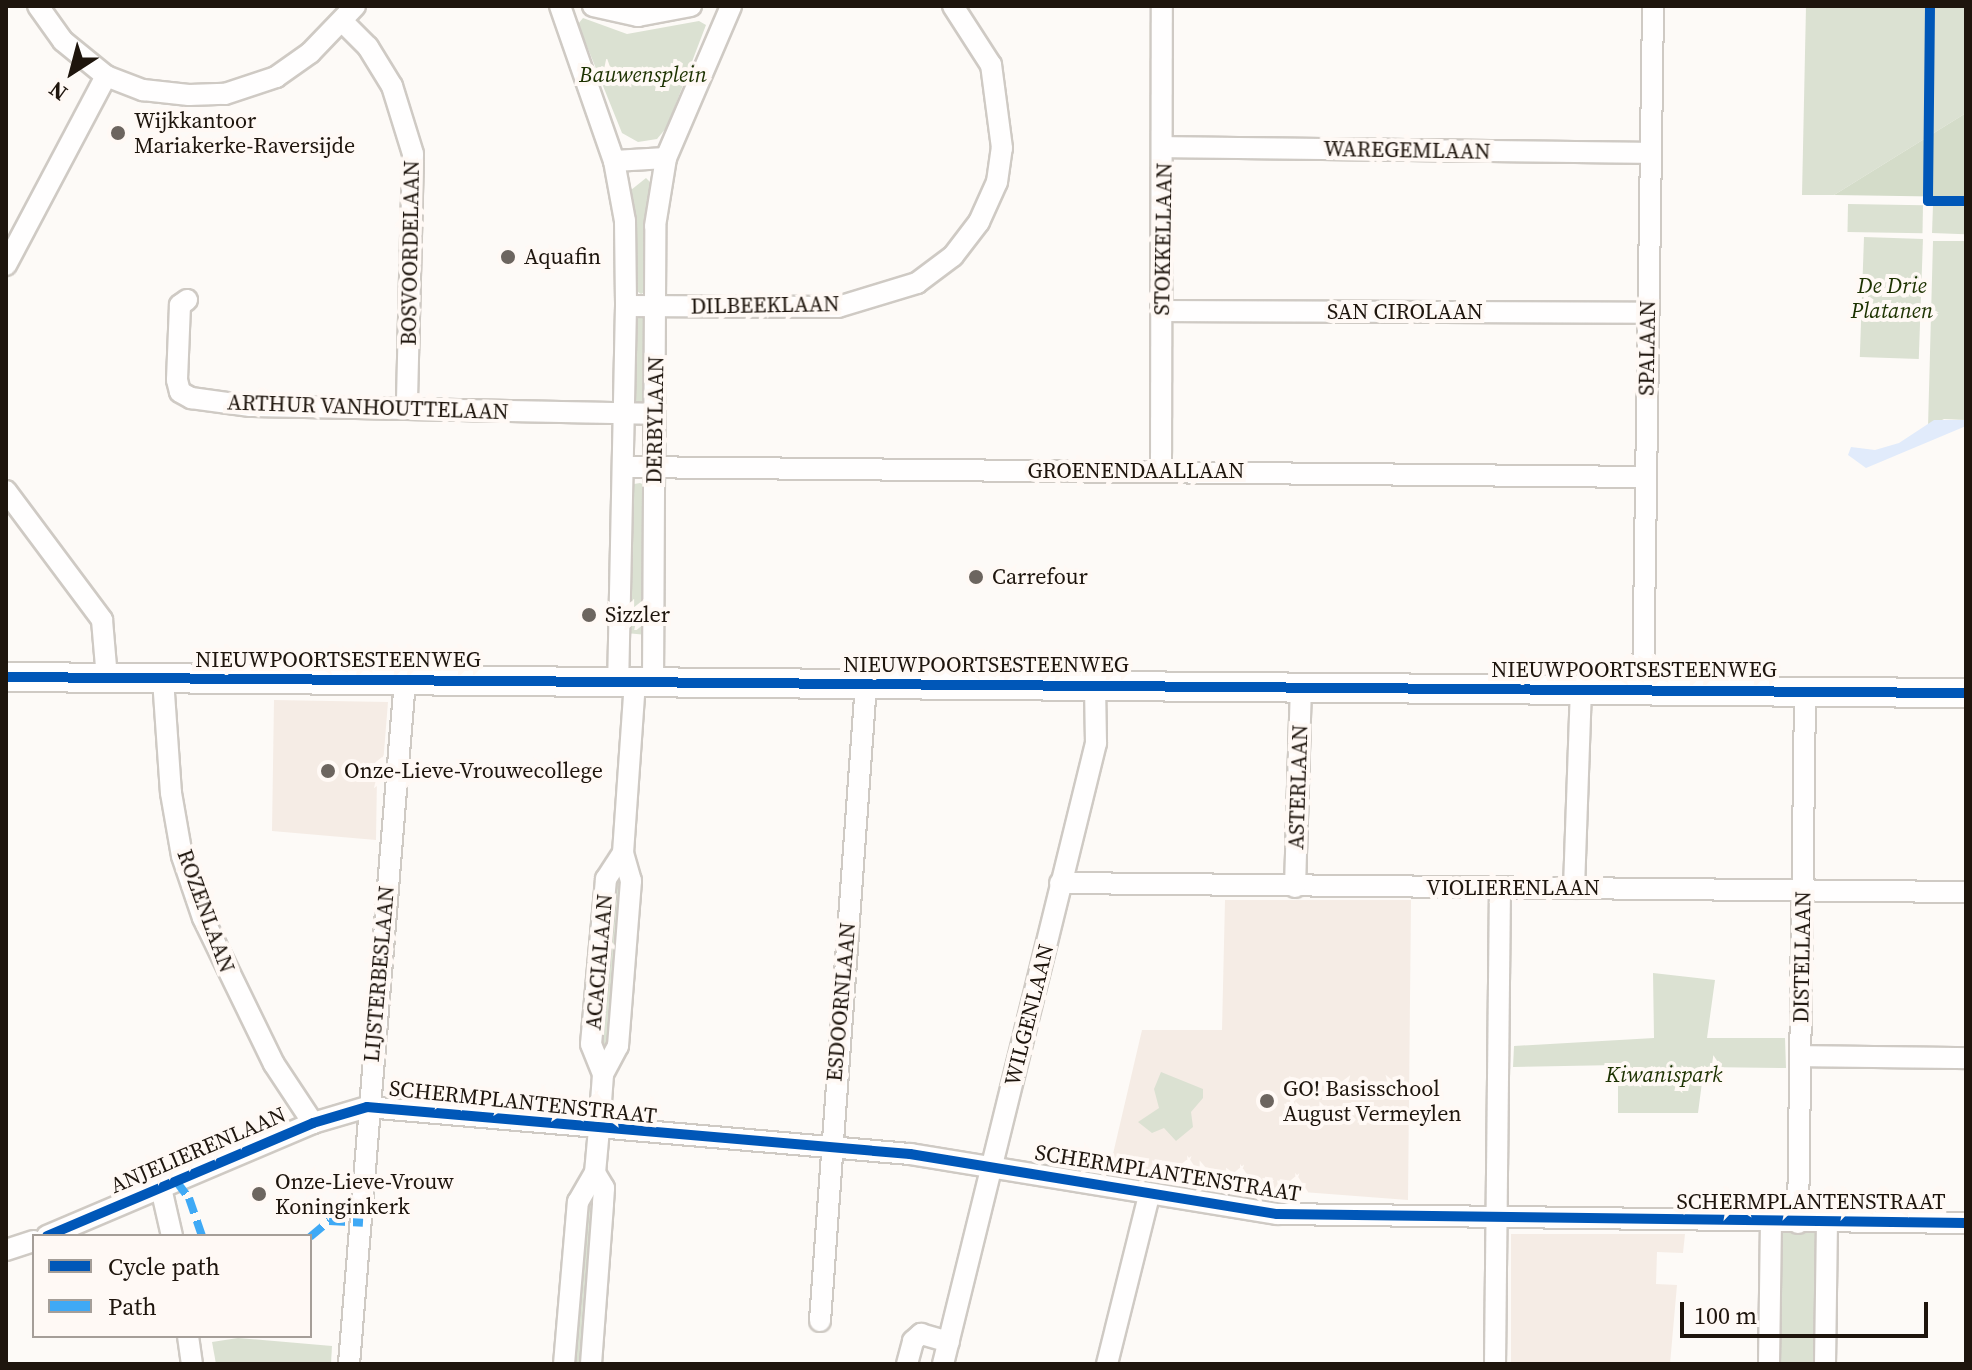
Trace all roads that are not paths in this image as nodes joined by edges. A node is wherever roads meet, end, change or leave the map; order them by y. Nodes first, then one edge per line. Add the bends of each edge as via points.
1 (38, 6) edge
2 (560, 6) edge
3 (593, 6) edge
4 (691, 6) edge
5 (731, 6) edge
6 (953, 6) edge
7 (1162, 6) edge
8 (1653, 6) edge
9 (350, 14) edge
10 (106, 76) junction
11 (1164, 147) junction
12 (1649, 153) junction
13 (666, 158) junction
14 (614, 161) junction
15 (6, 265) edge
16 (187, 300) dead end
17 (626, 306) junction
18 (656, 306) junction
19 (1162, 311) junction
20 (1647, 313) junction
21 (407, 406) junction
22 (654, 414) junction
23 (626, 415) junction
24 (625, 467) junction
25 (654, 467) junction
26 (1161, 471) junction
27 (1646, 477) junction
28 (6, 491) edge
29 (6, 677) edge
30 (107, 678) junction
31 (163, 679) junction
32 (405, 680) junction
33 (635, 682) junction
34 (866, 684) junction
35 (1095, 686) junction
36 (1301, 688) junction
37 (1581, 690) junction
38 (1643, 690) junction
39 (1805, 692) junction
40 (1966, 693) edge
41 (1060, 883) junction
42 (1295, 887) junction
43 (1574, 888) junction
44 (1500, 890) junction
45 (1802, 890) junction
46 (1966, 892) edge
47 (1801, 1056) junction
48 (1966, 1058) edge
49 (367, 1107) junction
50 (313, 1123) junction
51 (599, 1129) junction
52 (829, 1147) junction
53 (992, 1166) junction
54 (595, 1173) junction
55 (161, 1188) junction
56 (1149, 1195) junction
57 (1496, 1219) junction
58 (1771, 1223) junction
59 (1798, 1223) junction
60 (1827, 1223) junction
61 (1966, 1223) edge
62 (52, 1234) edge
63 (172, 1234) edge
64 (32, 1242) edge
65 (6, 1250) edge
66 (820, 1321) dead end
67 (188, 1338) edge
68 (949, 1342) junction
69 (192, 1364) edge
70 (349, 1364) edge
71 (564, 1364) edge
72 (591, 1364) edge
73 (907, 1364) edge
74 (943, 1364) edge
75 (1107, 1364) edge
76 (1495, 1364) edge
77 (1769, 1364) edge
78 (1825, 1364) edge

1 - 10 street via 63,41
2 - 14 street
3 - 4 street via 638,16
5 - 13 street
6 - 18 street, DILBEEKLAAN via 991,65 1002,148 997,182 979,222 953,256 917,283 838,307
7 - 11 street, STOKKELLAAN
8 - 12 street, SPALAAN
9 - 10 street via 276,77 225,94 143,90
9 - 21 street, BOSVOORDELAAN via 392,86 413,154
10 - 15 street
11 - 12 street, WAREGEMLAAN
11 - 19 street, STOKKELLAAN
12 - 20 street, SPALAAN
13 - 14 street
13 - 18 street, DERBYLAAN via 655,226
14 - 17 street, DERBYLAAN via 625,221
16 - 21 street, ARTHUR VANHOUTTELAAN via 180,305 177,380 180,392 191,398 250,406
17 - 18 street, DILBEEKLAAN
17 - 23 street, DERBYLAAN
18 - 22 street, DERBYLAAN
19 - 20 street, SAN CIROLAAN
19 - 26 street, STOKKELLAAN
20 - 27 street, SPALAAN
21 - 23 street, ARTHUR VANHOUTTELAAN
22 - 23 street, ARTHUR VANHOUTTELAAN
22 - 25 street, DERBYLAAN
23 - 24 street, DERBYLAAN
24 - 25 street, GROENENDAALLAAN
24 - 33 street, DERBYLAAN
25 - 26 street, GROENENDAALLAAN
25 - 33 street, DERBYLAAN
26 - 27 street, GROENENDAALLAAN
27 - 38 street, SPALAAN
28 - 30 street via 102,620
29 - 30 main road, NIEUWPOORTSESTEENWEG
30 - 31 main road, NIEUWPOORTSESTEENWEG
31 - 32 main road, NIEUWPOORTSESTEENWEG
31 - 50 street, ROZENLAAN via 171,793 191,881 240,1000
32 - 33 main road, NIEUWPOORTSESTEENWEG
32 - 49 street, LIJSTERBESLAAN
33 - 34 main road, NIEUWPOORTSESTEENWEG
33 - 51 street, ACACIALAAN via 623,853 631,881 618,1046 603,1074
34 - 35 main road, NIEUWPOORTSESTEENWEG
34 - 52 street, ESDOORNLAAN
35 - 36 main road, NIEUWPOORTSESTEENWEG
35 - 41 street, WILGENLAAN via 1096,743
36 - 37 main road, NIEUWPOORTSESTEENWEG
36 - 42 street, ASTERLAAN
37 - 38 main road, NIEUWPOORTSESTEENWEG
37 - 43 street
38 - 39 main road, NIEUWPOORTSESTEENWEG
39 - 40 main road, NIEUWPOORTSESTEENWEG
39 - 45 street, DISTELLAAN
41 - 42 street, VIOLIERENLAAN
41 - 53 street, WILGENLAAN
42 - 44 street, VIOLIERENLAAN
43 - 44 street, VIOLIERENLAAN
43 - 45 street, VIOLIERENLAAN
44 - 57 street
45 - 46 street, VIOLIERENLAAN
45 - 47 street, DISTELLAAN
47 - 48 street
47 - 59 street, DISTELLAAN
49 - 50 street, ANJELIERENLAAN
49 - 51 street, SCHERMPLANTENSTRAAT
49 - 70 street, LIJSTERBESLAAN
50 - 55 street, ANJELIERENLAAN
51 - 52 street, SCHERMPLANTENSTRAAT
51 - 54 street, ACACIALAAN
52 - 53 street, SCHERMPLANTENSTRAAT
52 - 66 street, ESDOORNLAAN
53 - 56 street, SCHERMPLANTENSTRAAT
53 - 68 street, WILGENLAAN
54 - 71 street, ACACIALAAN via 578,1202
54 - 72 street, ACACIALAAN via 604,1188
55 - 62 street, ANJELIERENLAAN
55 - 63 street
56 - 57 street, SCHERMPLANTENSTRAAT via 1277,1214
56 - 75 street
57 - 58 street, SCHERMPLANTENSTRAAT
57 - 76 street
58 - 59 street, SCHERMPLANTENSTRAAT
58 - 77 street
59 - 60 street, SCHERMPLANTENSTRAAT
60 - 61 street, SCHERMPLANTENSTRAAT
60 - 78 street
64 - 65 street
67 - 69 street
68 - 73 street via 921,1334 913,1341
68 - 74 street, WILGENLAAN

